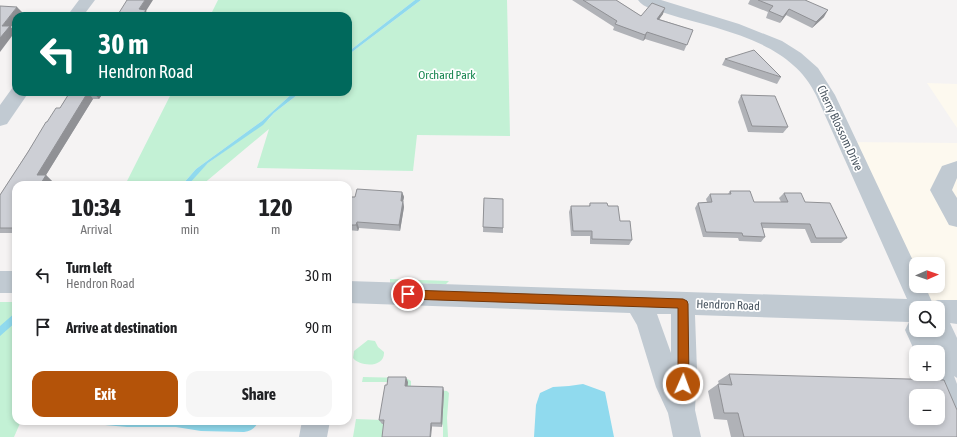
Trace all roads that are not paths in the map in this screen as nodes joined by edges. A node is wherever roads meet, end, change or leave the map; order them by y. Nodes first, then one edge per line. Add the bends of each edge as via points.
1 (87, 0) edge
2 (646, 0) edge
3 (78, 12) edge
4 (17, 96) edge
5 (0, 119) edge
6 (957, 169) edge
7 (957, 218) edge
8 (0, 282) edge
9 (12, 282) edge
10 (352, 292) edge
11 (909, 301) edge
12 (637, 302) junction
13 (683, 304) junction
14 (945, 311) edge
15 (957, 312) edge
16 (909, 317) edge
17 (943, 337) edge
18 (957, 365) edge
19 (942, 381) edge
20 (681, 410) junction
21 (957, 413) edge
22 (315, 425) edge
23 (313, 437) edge
24 (687, 437) edge

1 - 3 street
2 - 11 street, Cherry Blossom Drive via 758,36 787,51 812,73 827,98
4 - 5 street
6 - 7 street via 949,172 941,190
8 - 9 street
10 - 12 street, Hendron Road
12 - 13 street, Hendron Road
12 - 20 street via 648,320 669,387
13 - 16 street, Hendron Road
13 - 20 street via 684,371
14 - 15 street
17 - 18 street
19 - 21 street
20 - 24 street
22 - 23 street

